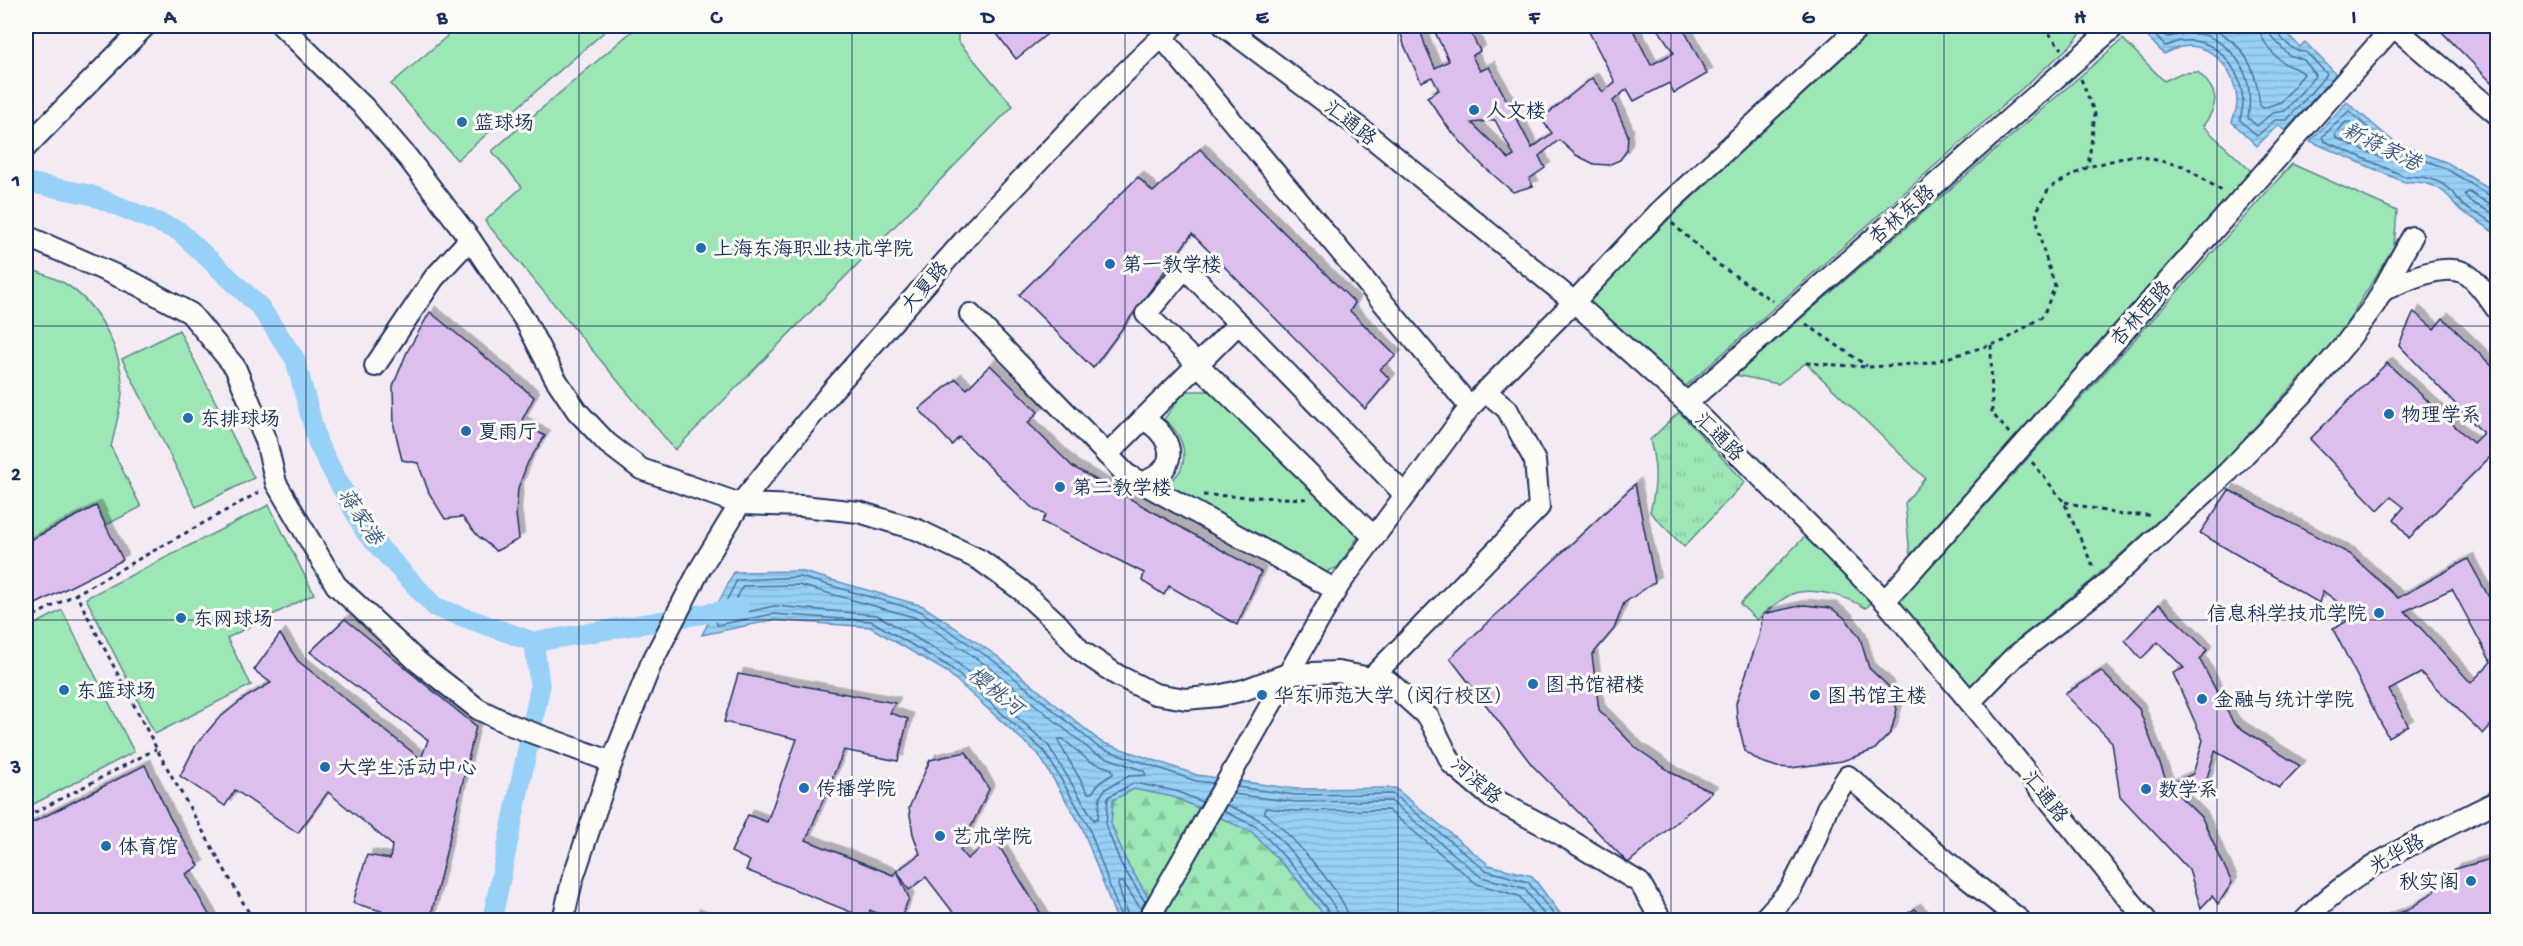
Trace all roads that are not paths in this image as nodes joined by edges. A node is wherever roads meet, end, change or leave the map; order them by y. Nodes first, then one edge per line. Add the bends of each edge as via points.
1 (145, 26) edge
2 (282, 26) edge
3 (1224, 26) edge
4 (1860, 26) edge
5 (2115, 26) edge
6 (2394, 26) edge
7 (1168, 31) edge
8 (2498, 115) edge
9 (26, 147) edge
10 (26, 236) edge
11 (2412, 237) dead end
12 (471, 238) junction
13 (2384, 290) junction
14 (1574, 302) junction
15 (2498, 311) edge
16 (970, 314) dead end
17 (1239, 323) junction
18 (1198, 365) junction
19 (375, 366) dead end
20 (1485, 391) junction
21 (1687, 403) junction
22 (1470, 406) junction
23 (1143, 419) junction
24 (1107, 455) junction
25 (1143, 483) junction
26 (1405, 495) junction
27 (740, 504) junction
28 (1374, 537) junction
29 (1336, 590) junction
30 (1885, 601) junction
31 (1287, 674) junction
32 (1371, 678) junction
33 (1970, 702) junction
34 (612, 762) junction
35 (2498, 801) edge
36 (563, 921) edge
37 (1148, 921) edge
38 (1661, 921) edge
39 (1763, 921) edge
40 (2020, 921) edge
41 (2146, 921) edge
42 (2305, 921) edge

1 - 9 street
2 - 12 street, 河滨路 via 365,108
3 - 14 street, 汇通路 via 1361,129
4 - 14 street via 1660,211
5 - 21 street, 杏林东路
6 - 8 street
6 - 30 street, 杏林西路
7 - 22 street
7 - 27 street, 大夏路 via 974,229 831,392
10 - 34 street via 136,284 190,313 235,367 266,441 276,483 336,585 418,662 478,709 511,726
11 - 13 street
12 - 19 street via 434,278
12 - 27 street, 河滨路 via 526,322 560,387 607,443 641,469
13 - 15 street via 2431,273 2459,271 2468,275
13 - 33 street via 2302,395 2228,472 2102,588 2014,657
14 - 20 street
14 - 21 street, 汇通路
16 - 24 street
17 - 18 street
17 - 18 street via 1185,268 1146,314
17 - 26 street
18 - 23 street
18 - 28 street
20 - 22 street
20 - 32 street via 1507,409 1534,461 1539,507
21 - 30 street, 汇通路
22 - 26 street
23 - 24 street
23 - 25 street via 1156,426 1168,442 1169,461 1160,473
24 - 25 street via 1126,474
25 - 29 street
26 - 28 street
27 - 31 street, 河滨路 via 859,512 918,530 980,560 1050,616 1080,650 1117,675 1155,693 1186,699 1218,696
27 - 34 street, 大夏路 via 700,569 651,664
28 - 29 street
29 - 31 street
30 - 33 street, 汇通路
31 - 32 street, 河滨路 via 1338,672
31 - 37 street
32 - 38 street, 河滨路 via 1388,681 1428,718 1452,764 1492,798 1640,883
33 - 41 street, 汇通路
34 - 36 street, 大夏路 via 572,881
35 - 42 street, 光华路 via 2353,877
39 - 40 street via 1791,889 1827,808 1848,776

